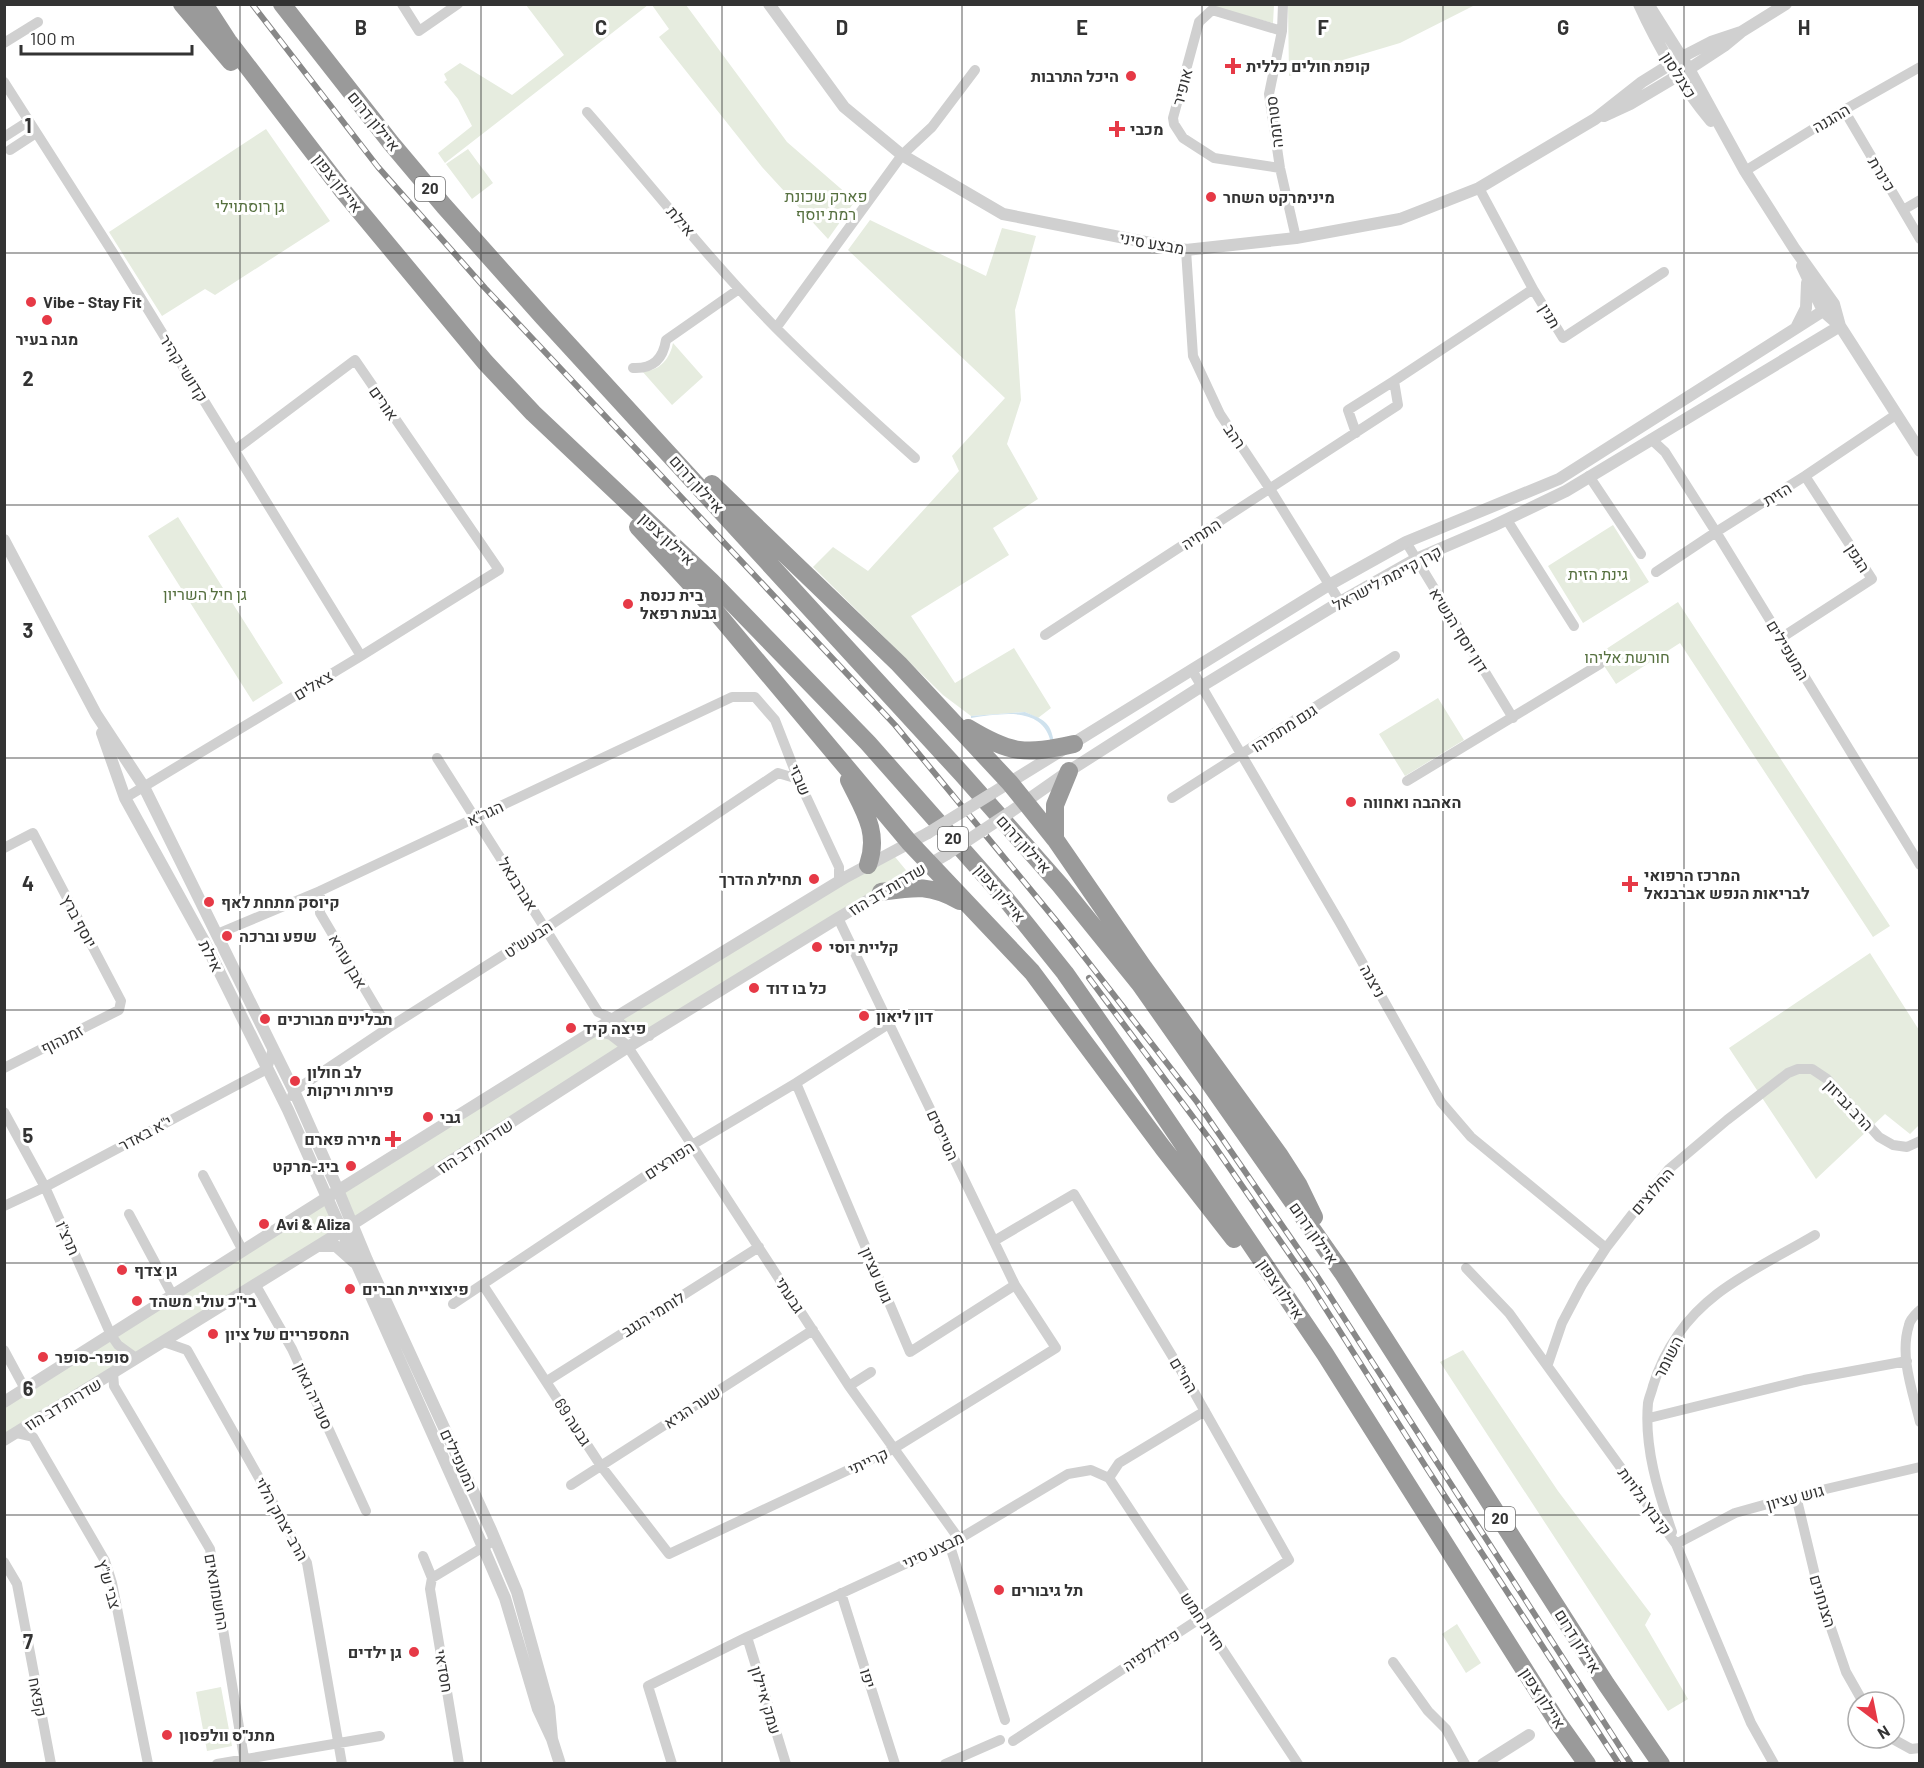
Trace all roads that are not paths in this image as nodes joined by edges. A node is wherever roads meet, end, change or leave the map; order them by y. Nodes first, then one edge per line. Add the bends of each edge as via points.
1 (182, 4) edge
2 (204, 4) edge
3 (282, 4) edge
4 (298, 4) edge
5 (402, 4) edge
6 (458, 4) edge
7 (769, 4) edge
8 (1283, 4) edge
9 (1640, 4) edge
10 (1648, 4) edge
11 (1786, 4) edge
12 (38, 22) dead end
13 (1282, 31) junction
14 (1741, 32) junction
15 (4, 43) edge
16 (1676, 60) junction
17 (1920, 67) edge
18 (975, 70) dead end
19 (1684, 72) junction
20 (4, 82) edge
21 (352, 94) junction
22 (1844, 110) junction
23 (587, 112) dead end
24 (1595, 119) junction
25 (29, 121) junction
26 (36, 133) junction
27 (4, 137) edge
28 (10, 150) dead end
29 (902, 155) junction
30 (321, 161) junction
31 (1280, 168) junction
32 (1745, 171) junction
33 (1479, 188) junction
34 (1920, 200) edge
35 (1903, 210) junction
36 (1296, 238) junction
37 (1920, 239) edge
38 (1794, 248) junction
39 (1186, 250) junction
40 (1664, 272) dead end
41 (1807, 279) junction
42 (740, 289) junction
43 (1533, 289) junction
44 (1829, 307) junction
45 (1840, 326) junction
46 (776, 328) junction
47 (1796, 328) junction
48 (587, 364) junction
49 (633, 368) dead end
50 (1394, 381) junction
51 (533, 413) junction
52 (1897, 414) junction
53 (1356, 433) junction
54 (1651, 440) junction
55 (235, 450) junction
56 (1920, 451) edge
57 (915, 459) dead end
58 (1805, 476) junction
59 (1589, 477) junction
60 (1270, 489) junction
61 (1507, 520) junction
62 (1716, 532) junction
63 (4, 540) edge
64 (1406, 542) junction
65 (1641, 554) dead end
66 (1416, 559) junction
67 (499, 570) joint
68 (1656, 572) dead end
69 (1329, 585) junction
70 (1340, 602) junction
71 (1574, 626) dead end
72 (1045, 635) dead end
73 (1781, 638) junction
74 (361, 656) junction
75 (1395, 656) dead end
76 (1600, 664) dead end
77 (1192, 670) junction
78 (1203, 686) junction
79 (754, 697) joint
80 (96, 714) junction
81 (950, 717) junction
82 (1513, 718) junction
83 (1074, 744) junction
84 (1243, 754) junction
85 (790, 756) junction
86 (838, 756) junction
87 (437, 758) dead end
88 (1069, 771) junction
89 (778, 773) junction
90 (798, 779) junction
91 (1407, 781) dead end
92 (1010, 783) junction
93 (144, 788) junction
94 (991, 794) joint
95 (125, 798) junction
96 (1172, 798) dead end
97 (1025, 802) junction
98 (475, 818) junction
99 (1055, 840) junction
100 (909, 842) junction
101 (4, 848) edge
102 (947, 854) joint
103 (929, 864) junction
104 (1920, 865) edge
105 (839, 867) junction
106 (861, 869) junction
107 (839, 882) junction
108 (320, 891) junction
109 (881, 892) junction
110 (971, 906) junction
111 (838, 918) junction
112 (196, 927) junction
113 (546, 928) junction
114 (217, 934) junction
115 (119, 1010) joint
116 (598, 1012) junction
117 (613, 1019) junction
118 (890, 1023) junction
119 (387, 1028) junction
120 (595, 1030) junction
121 (649, 1035) junction
122 (628, 1047) junction
123 (273, 1049) junction
124 (4, 1068) edge
125 (267, 1069) junction
126 (1812, 1069) joint
127 (796, 1083) junction
128 (294, 1091) junction
129 (288, 1110) junction
130 (4, 1112) edge
131 (1920, 1141) edge
132 (692, 1145) junction
133 (203, 1175) dead end
134 (45, 1187) junction
135 (338, 1190) junction
136 (327, 1197) junction
137 (4, 1206) edge
138 (129, 1214) dead end
139 (348, 1228) junction
140 (1815, 1235) dead end
141 (994, 1242) junction
142 (317, 1246) junction
143 (759, 1247) junction
144 (1606, 1248) junction
145 (243, 1251) junction
146 (357, 1265) junction
147 (1466, 1268) dead end
148 (1342, 1272) junction
149 (255, 1284) junction
150 (483, 1285) junction
151 (1015, 1286) junction
152 (172, 1296) junction
153 (453, 1304) dead end
154 (1920, 1310) edge
155 (813, 1330) junction
156 (111, 1335) junction
157 (164, 1342) junction
158 (1056, 1348) joint
159 (4, 1350) edge
160 (1325, 1354) junction
161 (136, 1358) junction
162 (1907, 1361) junction
163 (1548, 1364) junction
164 (871, 1372) dead end
165 (113, 1373) junction
166 (547, 1381) junction
167 (849, 1386) junction
168 (25, 1389) junction
169 (4, 1402) edge
170 (1205, 1411) junction
171 (1649, 1418) junction
172 (1920, 1422) edge
173 (16, 1432) junction
174 (4, 1440) edge
175 (893, 1449) junction
176 (601, 1466) junction
177 (1920, 1467) edge
178 (1109, 1478) junction
179 (571, 1485) dead end
180 (1796, 1496) junction
181 (366, 1511) dead end
182 (495, 1540) junction
183 (954, 1541) junction
184 (1676, 1544) junction
185 (483, 1547) junction
186 (669, 1554) joint
187 (423, 1556) dead end
188 (1289, 1560) joint
189 (4, 1562) edge
190 (432, 1578) junction
191 (841, 1593) junction
192 (1201, 1617) junction
193 (747, 1637) junction
194 (1393, 1662) dead end
195 (1856, 1690) edge
196 (1005, 1720) dead end
197 (1529, 1735) dead end
198 (380, 1736) dead end
199 (552, 1739) junction
200 (1000, 1740) dead end
201 (1013, 1741) dead end
202 (338, 1744) junction
203 (244, 1761) edge
204 (51, 1764) edge
205 (148, 1764) edge
206 (217, 1764) edge
207 (342, 1764) edge
208 (459, 1764) edge
209 (560, 1764) edge
210 (672, 1764) edge
211 (786, 1764) edge
212 (895, 1764) edge
213 (945, 1764) edge
214 (1298, 1764) edge
215 (1465, 1764) edge
216 (1483, 1764) edge
217 (1587, 1764) edge
218 (1661, 1764) edge
219 (1774, 1764) edge

1 - 30 highway
2 - 30 highway, איילון צפון / 20
3 - 21 highway, איילון דרום / 20
4 - 21 highway
5 - 6 street via 419,31
7 - 29 street, מבצע סיני via 844,107
8 - 13 street, סטרומה
9 - 16 street, כצנלסון
10 - 16 street, כצנלסון
11 - 14 street
12 - 15 street
13 - 31 street, סטרומה via 1269,94
13 - 31 street, אופיר via 1212,10 1204,16 1199,22 1173,118 1183,138 1214,158
14 - 16 street, מבצע סיני
14 - 19 street, מבצע סיני
16 - 19 street, כצנלסון
16 - 24 street, מבצע סיני
17 - 22 street, ההגנה
18 - 29 street via 932,127
19 - 24 street, מבצע סיני via 1630,104
19 - 32 street, כצנלסון via 1690,95 1727,141
20 - 25 street, קדושי קהיר
21 - 48 highway, איילון דרום / 20 via 444,206
22 - 32 street, ההגנה
22 - 35 street, כינרת
23 - 42 street, אילת
24 - 33 street, מבצע סיני
25 - 26 street, קדושי קהיר
25 - 27 street
26 - 28 street
26 - 55 street, קדושי קהיר
29 - 39 street, מבצע סיני via 1003,214
29 - 46 street
30 - 51 highway, איילון צפון / 20 via 478,353
31 - 36 street, סטרומה
32 - 38 street, כצנלסון
33 - 36 street, מבצע סיני via 1400,219
33 - 43 street, תנין
34 - 35 street
35 - 37 street, כינרת
36 - 39 street, מבצע סיני
38 - 41 street, כצנלסון
38 - 44 street, כצנלסון via 1824,287
39 - 60 street, רהב via 1193,356 1220,414
40 - 43 street, תנין via 1563,338
41 - 44 street, כצנלסון
41 - 47 street via 1806,308
42 - 46 street, אילת
42 - 49 street via 666,340 664,353 657,361
43 - 50 street
44 - 45 street, כצנלסון
44 - 47 street, קרן קיימת לישראל
45 - 52 street, כצנלסון
45 - 54 street, קרן קיימת לישראל
46 - 57 street, אילת
47 - 64 street, קרן קיימת לישראל via 1558,479
48 - 81 highway
48 - 148 highway, איילון דרום / 20 via 1060,885 1140,984
50 - 53 street, התחיה via 1398,405
50 - 53 street via 1348,410
51 - 86 highway via 711,606
51 - 160 highway, איילון צפון / 20 via 728,598 868,743 1005,898 1065,973
52 - 56 street, כצנלסון
52 - 58 street, הזית
53 - 60 street, התחיה
54 - 59 street, קרן קיימת לישראל
54 - 62 street, המעפילים via 1665,452
55 - 67 street, אורים via 355,360
55 - 74 street, קדושי קהיר
58 - 62 street, הזית
58 - 73 street, הגפן via 1872,579
59 - 61 street, קרן קיימת לישראל
59 - 65 street
60 - 69 street, רהב
60 - 72 street, התחיה
61 - 66 street, קרן קיימת לישראל
61 - 71 street
62 - 68 street, הזית
62 - 73 street, המעפילים
63 - 80 street, אילת
64 - 66 street, דון יוסף הנשיא
64 - 69 street, קרן קיימת לישראל
66 - 70 street, קרן קיימת לישראל
66 - 82 street, דון יוסף הנשיא
67 - 74 street, צאלים
69 - 70 street, רהב
69 - 77 street, קרן קיימת לישראל
70 - 78 street, קרן קיימת לישראל
73 - 104 street, המעפילים
74 - 93 street, צאלים
75 - 84 street, גנם מתתיהו
76 - 82 street
77 - 78 street, ניצנה
77 - 83 street, קרן קיימת לישראל
78 - 84 street, ניצנה
78 - 88 street, קרן קיימת לישראל
79 - 85 street, שבזי via 775,720
79 - 98 street, הגר"א via 732,698
80 - 93 street, אילת
80 - 95 street, אילת
81 - 83 highway via 1011,750 1047,750
81 - 92 highway
82 - 91 street
83 - 92 street, קרן קיימת לישראל
84 - 96 street, גנם מתתיהו
84 - 144 street, ניצנה via 1442,1102 1471,1137
85 - 89 street, הבעש"ט
85 - 90 street, שבזי
86 - 100 highway
86 - 106 highway via 870,823 872,852
87 - 98 street, אברבנאל
88 - 97 street, קרן קיימת לישראל
88 - 99 highway via 1055,805
89 - 90 street
89 - 113 street, הבעש"ט
90 - 105 street, שבזי
92 - 94 street, קרן קיימת לישראל
92 - 97 highway
93 - 95 street, צאלים
93 - 114 street, אילת
94 - 100 street, שדרות דב הוז, bridge
95 - 112 street, אילת
97 - 99 highway
97 - 102 street, קרן קיימת לישראל, bridge
98 - 108 street, הגר"א
98 - 113 street, אברבנאל
99 - 148 highway via 1280,1156
100 - 103 highway
100 - 106 street, שדרות דב הוז
101 - 115 street, יוסף ברץ via 33,833 121,1001
102 - 103 street, שדרות דב הוז
103 - 109 street, שדרות דב הוז
103 - 110 highway
105 - 106 street
105 - 107 street, שבזי
106 - 107 street, שדרות דב הוז
107 - 117 street, שדרות דב הוז
108 - 114 street, הגר"א
108 - 119 street, אבן עזרא via 320,913
109 - 110 highway via 934,889
109 - 111 street, שדרות דב הוז
110 - 160 highway via 1032,972 1163,1148
111 - 118 street, הטייסים
111 - 121 street, שדרות דב הוז
112 - 114 street
112 - 125 street, אילת
113 - 116 street, אברבנאל
113 - 119 street, הבעש"ט
114 - 123 street, אילת
115 - 124 street, זמנהוף
116 - 117 street
116 - 120 street
117 - 120 street, שדרות דב הוז
117 - 121 street via 631,1032
118 - 127 street, הפורצים
118 - 141 street, הטייסים
119 - 128 street, הבעש"ט
120 - 122 street via 611,1034
120 - 135 street, שדרות דב הוז
121 - 122 street, שדרות דב הוז
122 - 132 street, גבעתי
122 - 139 street, שדרות דב הוז
123 - 125 street
123 - 128 street, אילת
125 - 129 street, אילת
125 - 134 street, י"א באדר
126 - 131 street, הרב גביזון via 1827,1079 1879,1137 1907,1147
126 - 144 street, החלוצים via 1788,1074 1669,1169
127 - 132 street, הפורצים
127 - 151 street, גוש עציון via 910,1352
128 - 129 street
128 - 135 street, אילת
129 - 136 street, אילת
130 - 134 street, תרצ"ו
132 - 143 street, גבעתי
132 - 150 street, הפורצים
133 - 145 street
134 - 137 street, י"א באדר
134 - 156 street, תרצ"ו
135 - 136 street, שדרות דב הוז
135 - 139 street, המעפילים
136 - 139 street, המעפילים
136 - 145 street, שדרות דב הוז
138 - 152 street
139 - 142 street, שדרות דב הוז
139 - 146 street, המעפילים
139 - 182 street, המעפילים via 367,1260
140 - 171 street, השומר via 1718,1294 1692,1317 1671,1343 1658,1372 1648,1402
141 - 151 street, הטייסים
141 - 170 street, החי"ם via 1074,1194
142 - 146 street via 336,1246
142 - 149 street, שדרות דב הוז
143 - 155 street, גבעתי
143 - 166 street, לוחמי הנגב
144 - 163 street, החלוצים via 1562,1323
145 - 152 street, שדרות דב הוז
146 - 185 street, המעפילים
147 - 163 street, קיבוץ גלויות via 1509,1313
148 - 218 highway, איילון דרום / 20
149 - 157 street, שדרות דב הוז
149 - 181 street, סעדיה גאון via 292,1349
150 - 153 street, הפורצים
150 - 166 street, גבעה 69
151 - 158 street, הטייסים
152 - 156 street, שדרות דב הוז
154 - 162 street via 1909,1322
155 - 167 street, גבעתי
155 - 176 street, שער הגיא
156 - 161 street, תרצ"ו
156 - 168 street, שדרות דב הוז
157 - 161 street, שדרות דב הוז
157 - 202 street, הרב יצחק הלוי via 187,1350 307,1563
158 - 175 street, קרייתי
159 - 168 street
160 - 217 highway, איילון צפון / 20
161 - 165 street, שדרות דב הוז
162 - 171 street via 1804,1380
162 - 172 street
163 - 184 street, קיבוץ גלויות
164 - 167 street
165 - 173 street, שדרות דב הוז
165 - 203 street, החשמונאים via 114,1386 210,1549
166 - 176 street, גבעה 69
167 - 175 street, גבעתי
168 - 169 street, שדרות דב הוז
170 - 178 street via 1119,1463
170 - 188 street, החי"ם
171 - 184 street, השומר via 1654,1473
173 - 174 street, שדרות דב הוז
173 - 205 street, צבי ש"ץ via 33,1437 105,1561
175 - 183 street, גבעתי
175 - 186 street, קרייתי
176 - 179 street, שער הגיא
176 - 186 street, גבעה 69
177 - 180 street, גוש עציון
178 - 183 street, מבצע סיני via 1091,1470 1068,1474
178 - 192 street, חזית חמש
180 - 184 street, גוש עציון via 1735,1514
180 - 195 street, הצנחנים via 1820,1596 1846,1672
182 - 185 street
182 - 199 street, המעפילים via 517,1592 549,1707
183 - 191 street, מבצע סיני
183 - 196 street, גבעתי
184 - 219 street, קיבוץ גלויות via 1751,1723
185 - 190 street
185 - 199 street, המעפילים via 505,1598 538,1709
187 - 190 street, חסדאי
188 - 192 street, פילדלפיה
189 - 204 street, קפאח via 17,1584
190 - 208 street, חסדאי via 430,1589
191 - 193 street, מבצע סיני
191 - 212 street, יפו
192 - 201 street, פילדלפיה
192 - 214 street, חזית חמש
193 - 210 street, מבצע סיני via 648,1686
193 - 211 street, עמק איילון
194 - 215 street via 1428,1712 1446,1729
197 - 216 street
198 - 202 street
199 - 209 street, המעפילים
200 - 213 street
202 - 203 street
202 - 207 street, הרב יצחק הלוי
203 - 206 street

